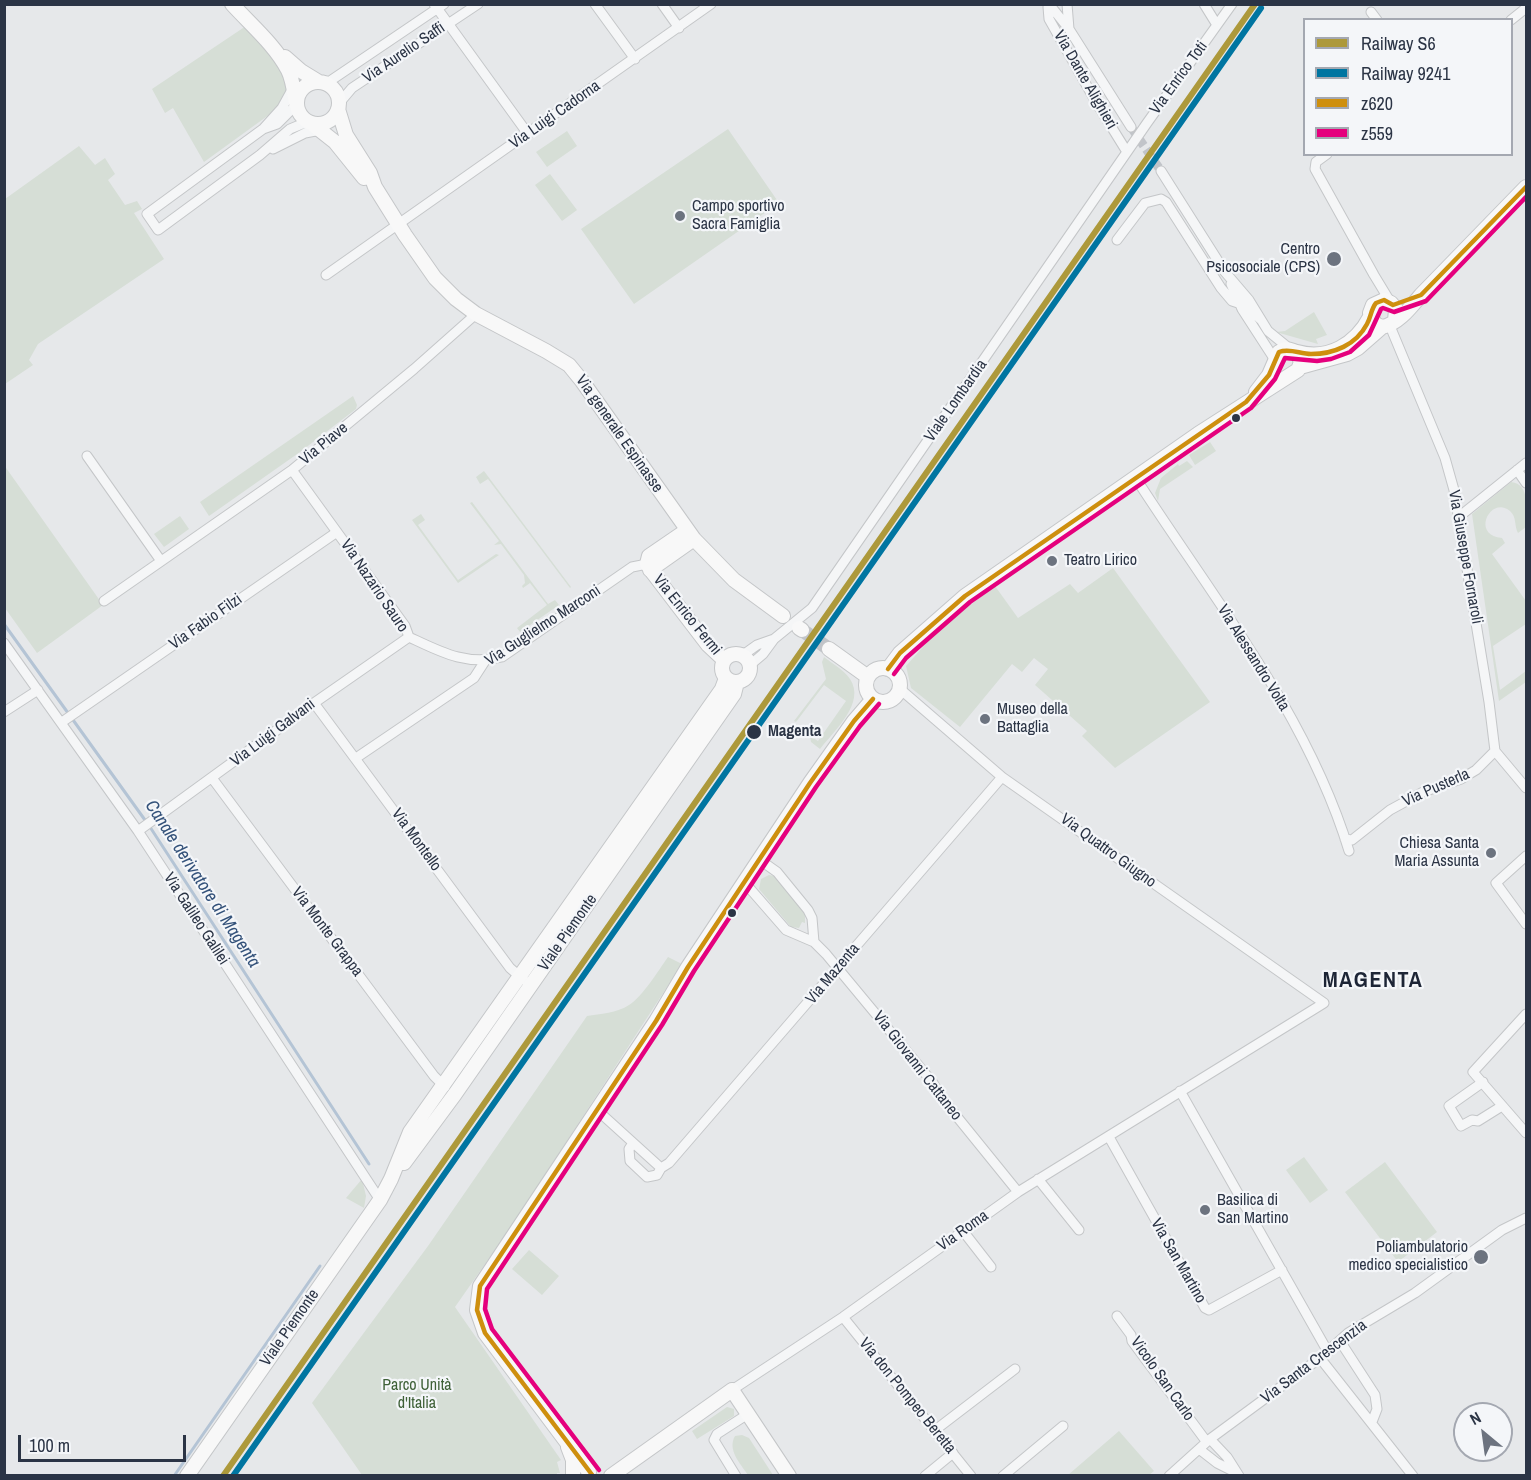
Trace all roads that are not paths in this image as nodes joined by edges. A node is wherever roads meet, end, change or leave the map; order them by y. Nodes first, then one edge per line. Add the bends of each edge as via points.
1 (231, 4) edge
2 (478, 4) edge
3 (595, 4) edge
4 (662, 4) edge
5 (711, 4) edge
6 (1065, 4) edge
7 (1204, 4) edge
8 (1232, 4) edge
9 (438, 6) edge
10 (1049, 7) edge
11 (1527, 8) edge
12 (1513, 18) edge
13 (447, 24) junction
14 (1217, 25) junction
15 (678, 27) junction
16 (1069, 29) junction
17 (392, 39) junction
18 (272, 46) junction
19 (402, 54) junction
20 (635, 59) junction
21 (319, 82) junction
22 (293, 88) junction
23 (297, 104) junction
24 (338, 109) junction
25 (316, 127) junction
26 (1131, 128) tunnel mouth
27 (263, 129) junction
28 (528, 134) junction
29 (1127, 152) junction
30 (1324, 156) edge
31 (1161, 171) tunnel mouth
32 (200, 175) junction
33 (375, 187) junction
34 (1527, 187) edge
35 (211, 190) junction
36 (399, 225) junction
37 (1117, 240) dead end
38 (1226, 272) junction
39 (326, 275) dead end
40 (1421, 295) junction
41 (1392, 304) junction
42 (1240, 305) junction
43 (476, 314) junction
44 (1370, 317) junction
45 (1260, 319) junction
46 (1389, 325) junction
47 (1293, 350) junction
48 (1274, 362) junction
49 (1297, 371) junction
50 (1246, 402) junction
51 (87, 456) dead end
52 (1527, 463) edge
53 (292, 470) junction
54 (1517, 470) junction
55 (1135, 477) junction
56 (1527, 483) edge
57 (1460, 516) junction
58 (337, 532) junction
59 (690, 535) junction
60 (161, 561) junction
61 (649, 567) junction
62 (104, 602) dead end
63 (783, 616) dead end
64 (409, 637) junction
65 (4, 643) edge
66 (829, 649) tunnel mouth
67 (724, 660) junction
68 (746, 660) junction
69 (485, 661) junction
70 (888, 669) junction
71 (868, 677) junction
72 (731, 680) junction
73 (900, 689) junction
74 (38, 690) junction
75 (873, 699) junction
76 (314, 703) junction
77 (4, 712) edge
78 (64, 720) junction
79 (1495, 752) junction
80 (356, 758) junction
81 (1002, 777) junction
82 (212, 778) junction
83 (1527, 788) edge
84 (140, 829) junction
85 (1345, 838) junction
86 (1349, 851) dead end
87 (1527, 856) edge
88 (760, 860) junction
89 (745, 883) junction
90 (1527, 924) edge
91 (814, 942) junction
92 (838, 968) junction
93 (520, 977) junction
94 (532, 985) junction
95 (1324, 1003) joint
96 (1527, 1014) edge
97 (1483, 1082) junction
98 (443, 1086) junction
99 (1180, 1091) junction
100 (455, 1094) junction
101 (1502, 1106) junction
102 (597, 1110) junction
103 (1527, 1133) edge
104 (1109, 1137) junction
105 (633, 1143) junction
106 (661, 1168) junction
107 (392, 1179) junction
108 (1038, 1179) junction
109 (1018, 1192) junction
110 (381, 1200) junction
111 (1527, 1218) edge
112 (1079, 1230) dead end
113 (963, 1231) junction
114 (991, 1267) dead end
115 (1282, 1270) junction
116 (1117, 1316) dead end
117 (843, 1317) junction
118 (1340, 1341) junction
119 (1324, 1355) junction
120 (1015, 1369) dead end
121 (732, 1390) junction
122 (748, 1414) junction
123 (1372, 1422) junction
124 (1063, 1426) dead end
125 (934, 1431) junction
126 (566, 1439) junction
127 (1208, 1440) junction
128 (1199, 1449) junction
129 (953, 1453) junction
130 (592, 1474) edge
131 (1238, 1474) edge
132 (610, 1475) edge
133 (187, 1476) edge
134 (574, 1476) edge
135 (735, 1476) edge
136 (789, 1476) edge
137 (925, 1476) edge
138 (971, 1476) edge
139 (1003, 1476) edge
140 (1169, 1476) edge
141 (1413, 1476) edge

1 - 18 street, Via generale Espinasse
2 - 13 street, Via Aurelio Saffi
3 - 20 street
4 - 15 street
5 - 15 street, Via Luigi Cadorna
6 - 10 street, Via Dante Alighieri
6 - 16 street, Via Dante Alighieri
7 - 14 street
8 - 14 street, Via Enrico Toti
9 - 13 street
9 - 17 street, Via Aurelio Saffi
10 - 16 street, Via Dante Alighieri
10 - 29 street, Via Dante Alighieri via 1049,19
11 - 12 street
13 - 19 street, Via Aurelio Saffi
13 - 28 street
14 - 29 street, Via Enrico Toti
15 - 20 street, Via Luigi Cadorna
16 - 26 street, Via Dante Alighieri
17 - 19 street
17 - 21 street, Via Aurelio Saffi via 330,81
18 - 21 street, Via generale Espinasse
18 - 22 street, Via generale Espinasse via 287,69
19 - 24 street, Via Aurelio Saffi via 352,88
20 - 28 street, Via Luigi Cadorna
21 - 23 street via 300,91
21 - 24 street, Via generale Espinasse via 335,91
22 - 23 street, Via generale Espinasse
22 - 27 street
23 - 25 street, Via generale Espinasse via 301,116
23 - 27 street via 277,124
24 - 25 street
24 - 33 street, Via generale Espinasse via 346,135
25 - 33 street, Via generale Espinasse via 335,142
25 - 35 street via 302,124 290,129
27 - 32 street
28 - 36 street, Via Luigi Cadorna
29 - 68 street, Viale Lombardia via 812,608 774,639 763,654
30 - 41 street via 1315,165
31 - 38 street
32 - 35 street
32 - 35 street via 147,214 158,230
33 - 36 street, Via generale Espinasse
34 - 40 street
36 - 39 street, Via Luigi Cadorna
36 - 43 street, Via generale Espinasse via 435,278
37 - 42 street via 1145,203 1161,199 1221,288
38 - 42 street
38 - 45 street
40 - 41 street
40 - 46 street
41 - 44 street via 1384,300 1376,303
41 - 46 street via 1397,315
42 - 45 street via 1247,306
42 - 48 street
43 - 53 street, Via Piave
43 - 59 street, Via generale Espinasse via 568,365
44 - 46 street via 1375,324
44 - 47 street via 1363,332 1347,345 1332,351
45 - 47 street via 1268,332
46 - 49 street via 1347,354
46 - 57 street, Via Giuseppe Fornaroli via 1445,458
47 - 48 street via 1279,352
47 - 49 street via 1301,359
48 - 49 street via 1283,374
48 - 50 street via 1264,383
49 - 50 street
50 - 55 street
51 - 60 street
52 - 54 street
53 - 58 street, Via Nazario Sauro
53 - 60 street, Via Piave
54 - 56 street
54 - 57 street
55 - 70 street via 965,596 900,653
55 - 85 street, Via Alessandro Volta via 1284,706 1317,768
57 - 79 street, Via Giuseppe Fornaroli
58 - 64 street, Via Nazario Sauro
58 - 78 street, Via Fabio Filzi
59 - 61 street, Via Guglielmo Marconi
59 - 63 street, Via generale Espinasse via 734,580
60 - 62 street, Via Piave
61 - 67 street, Via Enrico Fermi via 708,645
61 - 69 street, Via Guglielmo Marconi via 632,567 502,657
64 - 69 street, Via Nazario Sauro via 461,659
64 - 76 street, Via Luigi Galvani
65 - 74 street, Via Galileo Galilei
66 - 71 street
67 - 68 street via 734,654
67 - 72 street via 722,669
68 - 72 street via 747,676
69 - 80 street, Via Guglielmo Marconi via 474,678
70 - 71 street via 879,668
70 - 73 street via 898,677
71 - 75 street via 866,689
72 - 93 street, Viale Piemonte
72 - 94 street, Viale Piemonte via 734,694
73 - 75 street via 888,702
73 - 81 street, Via Quattro Giugno
74 - 77 street
74 - 78 street, Via Galileo Galilei
75 - 88 street via 826,759
76 - 80 street, Via Montello
76 - 82 street, Via Luigi Galvani
78 - 84 street, Via Galileo Galilei
79 - 83 street
79 - 85 street, Via Pusterla via 1461,779 1423,792 1390,810 1352,840
80 - 93 street, Via Montello
81 - 92 street, Via Mazenta
81 - 95 street, Via Quattro Giugno
82 - 84 street, Via Luigi Galvani
82 - 98 street, Via Monte Grappa
84 - 110 street, Via Galileo Galilei
85 - 86 street, Via Alessandro Volta
87 - 90 street via 1496,883
88 - 89 street
88 - 91 street via 777,872 808,910
89 - 91 street, Via Giovanni Cattaneo via 786,930
89 - 102 street
91 - 92 street, Via Giovanni Cattaneo
92 - 106 street, Via Mazenta
92 - 109 street, Via Giovanni Cattaneo
93 - 94 street, Via Montello
93 - 98 street, Viale Piemonte
94 - 100 street, Viale Piemonte
95 - 99 street, Via Roma
96 - 97 street via 1473,1072
97 - 101 street
97 - 101 street via 1449,1106 1461,1126
98 - 100 street, Via Monte Grappa
98 - 107 street, Viale Piemonte via 410,1132
99 - 104 street, Via Roma
99 - 115 street
100 - 107 street, Viale Piemonte
101 - 103 street
102 - 105 street
102 - 126 street via 488,1273 477,1298 485,1333
104 - 108 street, Via Roma
104 - 115 street, Via San Martino via 1205,1308 1209,1310
105 - 106 street
105 - 106 street via 628,1149 630,1161 647,1177 657,1175
107 - 110 street, Viale Piemonte
108 - 109 street, Via Roma
108 - 112 street
109 - 113 street, Via Roma
110 - 133 street, Viale Piemonte
111 - 118 street, Via Santa Crescenzia via 1476,1246 1415,1293
113 - 114 street
113 - 117 street, Via Roma
115 - 119 street
116 - 127 street, Vicolo San Carlo
117 - 121 street, Via Roma
117 - 125 street, Via don Pompeo Beretta
118 - 119 street, Via Santa Crescenzia
118 - 123 street via 1375,1395 1377,1409
119 - 123 street
119 - 127 street, Via Santa Crescenzia
120 - 125 street
121 - 122 street
121 - 132 street, Via Roma
122 - 135 street via 714,1440
122 - 136 street
123 - 141 street
124 - 139 street
125 - 129 street, Via don Pompeo Beretta
126 - 130 street
126 - 134 street
127 - 128 street, Via Santa Crescenzia
127 - 131 street, Vicolo San Carlo
128 - 131 street
128 - 140 street, Via Santa Crescenzia
129 - 137 street
129 - 138 street, Via don Pompeo Beretta
130 - 134 street via 580,1471

